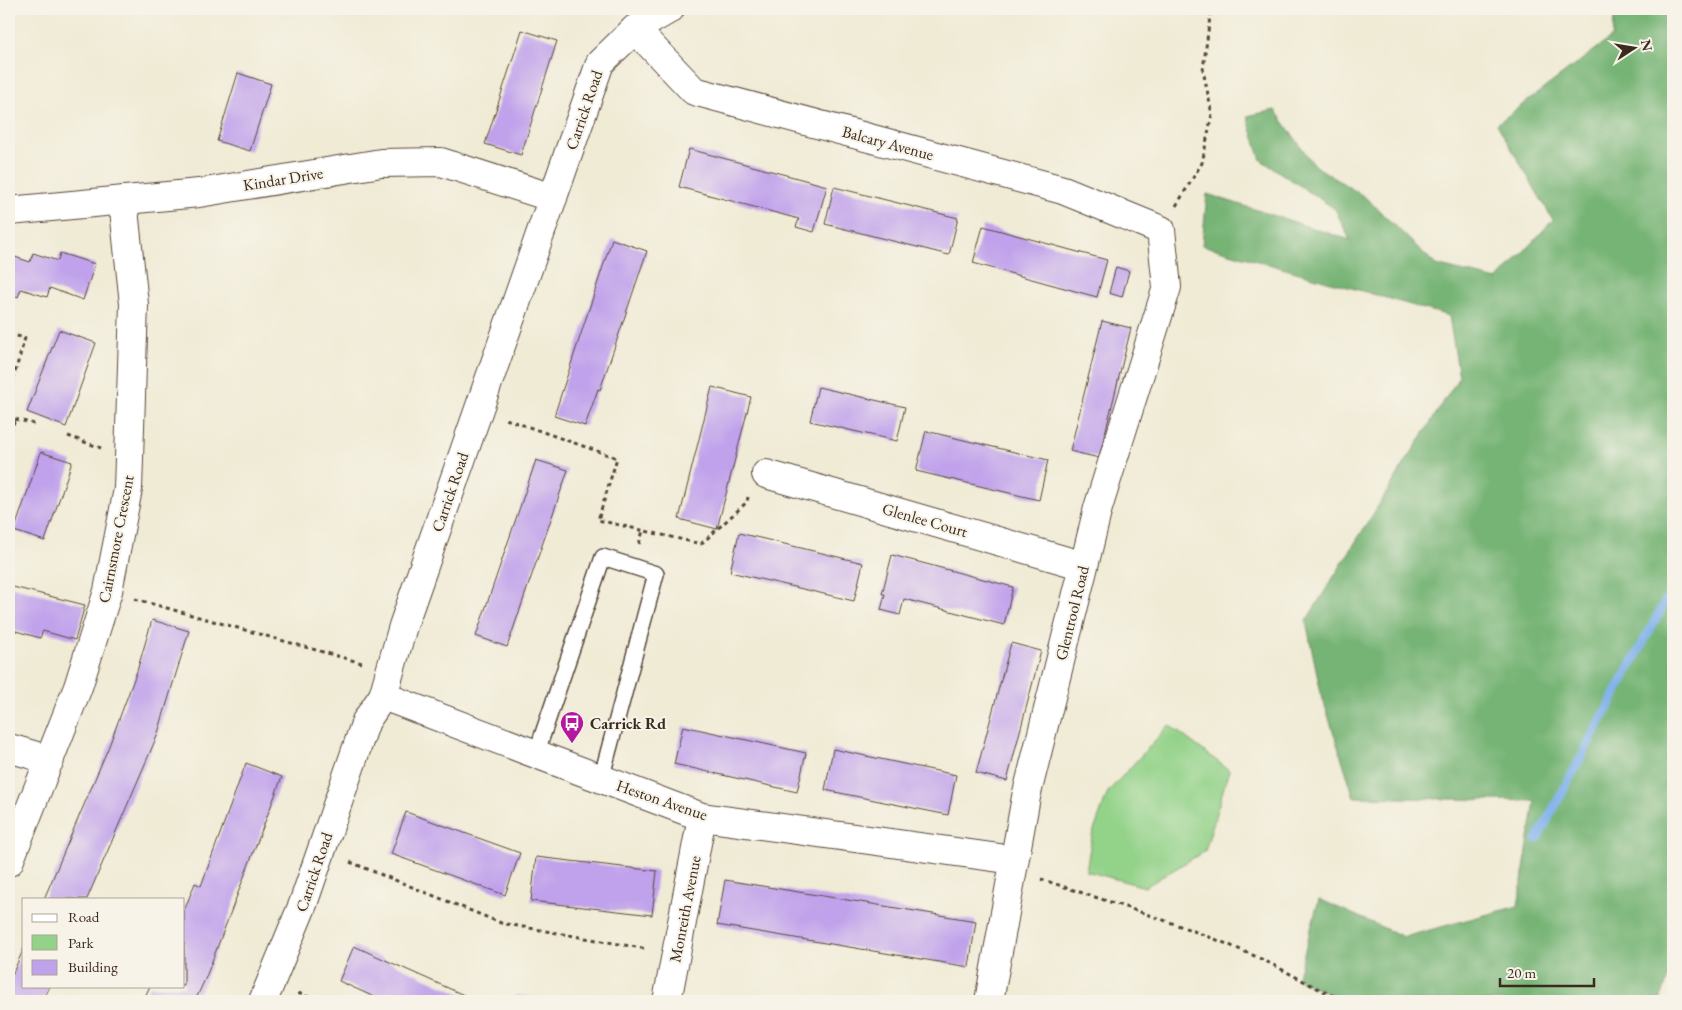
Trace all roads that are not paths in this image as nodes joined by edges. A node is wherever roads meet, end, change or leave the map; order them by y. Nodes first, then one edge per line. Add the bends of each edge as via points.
1 (670, 9) edge
2 (634, 29) junction
3 (553, 198) junction
4 (123, 200) junction
5 (9, 211) edge
6 (1161, 230) joint
7 (766, 474) road end
8 (1084, 566) junction
9 (386, 684) junction
10 (9, 748) edge
11 (536, 754) junction
12 (50, 760) junction
13 (601, 779) junction
14 (702, 817) junction
15 (9, 862) edge
16 (1013, 865) junction
17 (263, 1001) edge
18 (667, 1001) edge
19 (989, 1001) edge

1 - 2 street, Carrick Road
2 - 3 street, Carrick Road via 600,63
2 - 6 street, Balcary Avenue via 694,91 1063,190
3 - 4 street, Kindar Drive via 441,162 381,163 199,193
3 - 9 street, Carrick Road
4 - 5 street, Kindar Drive
4 - 12 street, Cairnsmore Crescent via 134,304 129,481 108,591 78,687
6 - 8 street, Glentrool Road via 1167,287 1098,508
7 - 8 street, Glenlee Court
8 - 16 street, Glentrool Road via 1026,797
9 - 11 street, Heston Avenue
9 - 17 street, Carrick Road via 366,721 303,904
10 - 12 street
11 - 13 street, Heston Avenue
11 - 13 lane via 603,557 656,574
12 - 15 street, Cairnsmore Crescent
13 - 14 street, Heston Avenue
14 - 16 street, Heston Avenue
14 - 18 street, Monreith Avenue
16 - 19 street, Glentrool Road

